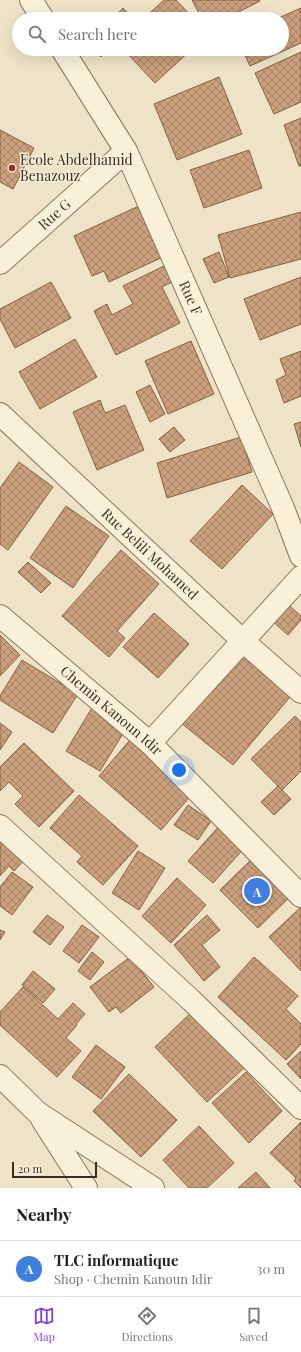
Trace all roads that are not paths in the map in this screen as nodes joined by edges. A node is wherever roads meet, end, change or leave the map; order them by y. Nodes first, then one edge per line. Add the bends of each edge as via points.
1 (31, 0) edge
2 (39, 12) edge
3 (66, 56) edge
4 (126, 150) junction
5 (0, 262) edge
6 (0, 414) edge
7 (301, 556) edge
8 (301, 577) edge
9 (0, 616) edge
10 (243, 641) junction
11 (301, 692) edge
12 (150, 743) junction
13 (0, 826) edge
14 (301, 896) edge
15 (0, 1076) edge
16 (301, 1108) edge
17 (38, 1113) junction
18 (86, 1188) edge
19 (153, 1188) edge

1 - 2 street
3 - 4 street, Rue F
4 - 5 street, Rue G
4 - 7 street, Rue F via 280,501
6 - 10 street, Rue Belili Mohamed
8 - 10 street
9 - 12 street, Chemin Kanoun Idir
10 - 11 street, Rue Belili Mohamed
10 - 12 street
12 - 14 street, Chemin Kanoun Idir
13 - 16 street via 192,1001
15 - 17 street
17 - 18 street
17 - 19 street

